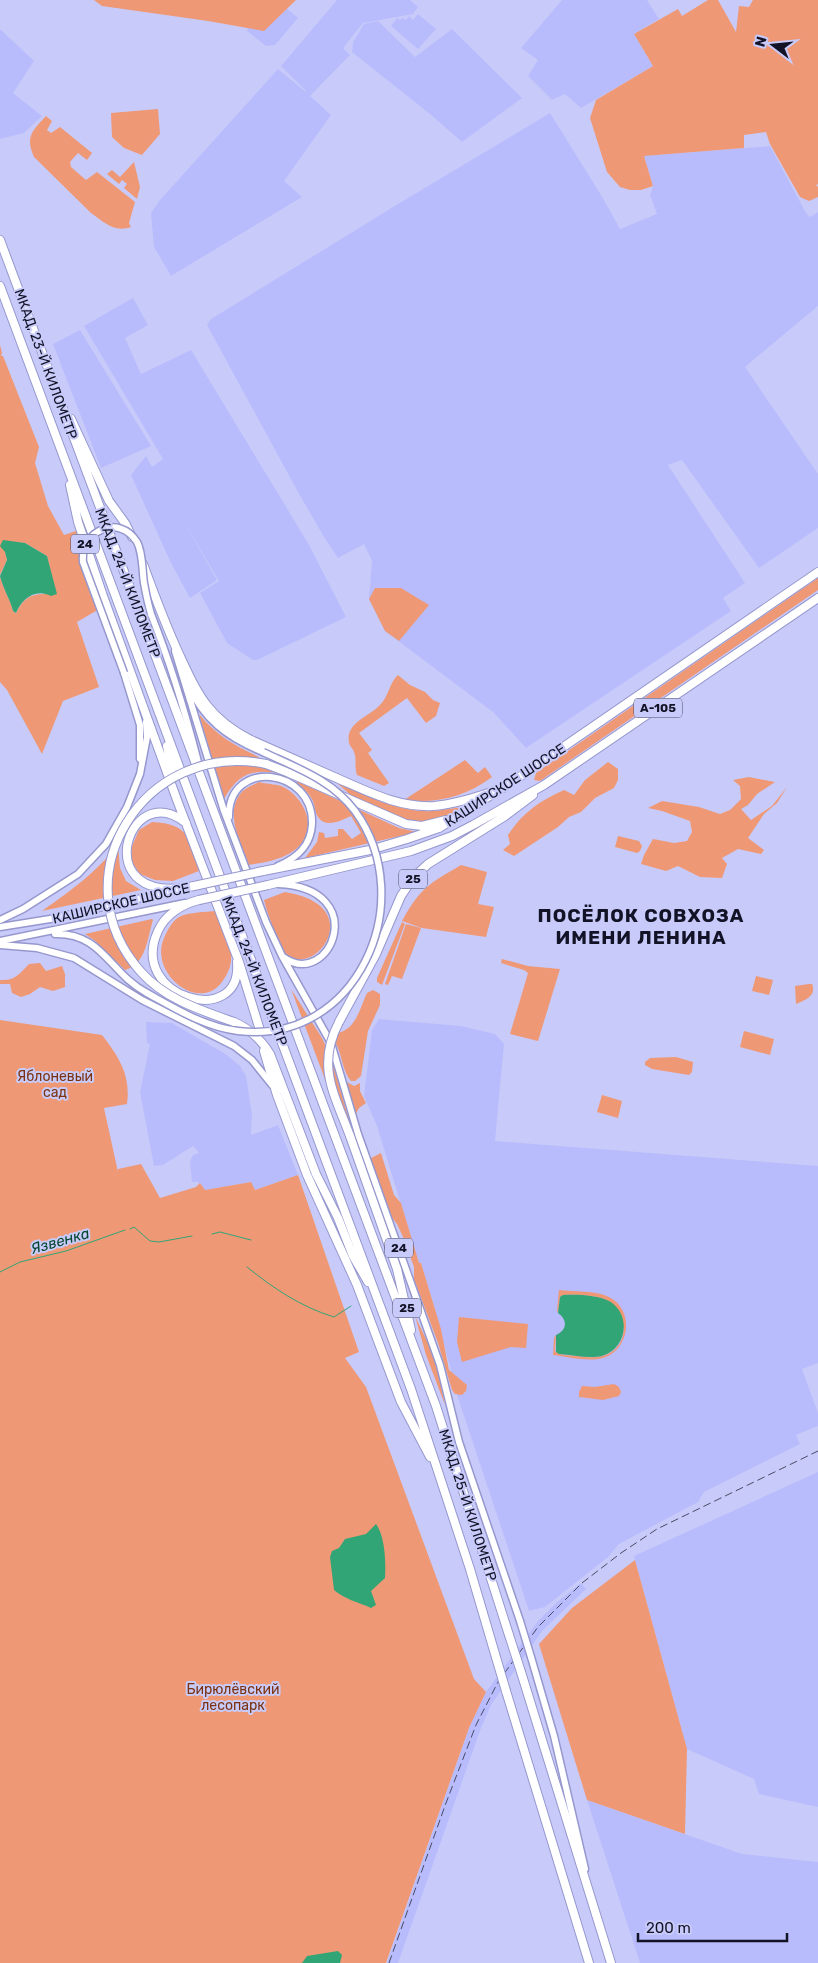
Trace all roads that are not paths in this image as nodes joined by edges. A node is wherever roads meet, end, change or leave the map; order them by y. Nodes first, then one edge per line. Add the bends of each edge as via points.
1 (0, 240) edge
2 (0, 286) edge
3 (55, 388) junction
4 (82, 460) joint
5 (67, 467) junction
6 (818, 572) edge
7 (818, 598) edge
8 (168, 632) junction
9 (175, 651) junction
10 (145, 713) junction
11 (164, 727) junction
12 (544, 785) junction
13 (136, 786) junction
14 (504, 788) junction
15 (207, 794) junction
16 (184, 816) junction
17 (460, 816) junction
18 (229, 821) junction
19 (188, 824) junction
20 (267, 870) junction
21 (270, 885) junction
22 (192, 887) junction
23 (195, 901) junction
24 (0, 920) edge
25 (0, 927) edge
26 (41, 934) junction
27 (0, 941) edge
28 (0, 945) edge
29 (235, 953) junction
30 (282, 956) junction
31 (259, 1027) dead end
32 (264, 1051) dead end
33 (277, 1095) junction
34 (342, 1155) joint
35 (380, 1305) junction
36 (414, 1347) junction
37 (440, 1477) junction
38 (596, 1916) junction
39 (589, 1963) edge
40 (611, 1963) edge

1 - 3 highway, МКАД, 23-Й КИЛОМЕТР
2 - 5 highway, МКАД, 23-Й КИЛОМЕТР
3 - 4 highway, МКАД, 23-Й КИЛОМЕТР
3 - 8 highway via 109,501 125,523
4 - 15 highway, МКАД, 24-Й КИЛОМЕТР
5 - 10 highway, 24 via 78,522
5 - 11 highway, МКАД, 24-Й КИЛОМЕТР
6 - 14 highway, КАШИРСКОЕ ШОССЕ / А-105
7 - 12 highway, КАШИРСКОЕ ШОССЕ / А-105
8 - 9 main road
8 - 14 highway via 192,684 205,703 232,729 251,740 375,795 404,804 444,805
9 - 18 main road
9 - 26 main road, bridge via 192,692 215,724 234,739 311,774 332,788 354,810 370,836 380,865 383,896 380,923 371,950 356,976 336,1000 308,1020 279,1029 238,1032 194,1018 147,993 125,978 84,939 70,934
10 - 13 main road, 24 via 146,749
10 - 16 highway
11 - 16 highway
11 - 35 highway, МКАД, 24-Й КИЛОМЕТР
12 - 21 highway, КАШИРСКОЕ ШОССЕ / А-105 via 473,825 428,845
12 - 36 highway, 25, bridge via 519,806 428,864 413,878 330,1040 327,1060 332,1087 397,1269
13 - 15 main road, 24, bridge via 141,756 140,725 83,562 84,547 89,538 96,532 111,528 130,534 140,551 151,614 186,713
13 - 24 main road, 24 via 114,833 88,865 41,898
14 - 17 highway, КАШИРСКОЕ ШОССЕ / А-105
15 - 34 highway, МКАД, 24-Й КИЛОМЕТР
16 - 19 highway
17 - 20 highway, КАШИРСКОЕ ШОССЕ / А-105 via 440,828 407,840
17 - 35 highway, bridge via 422,826 406,824 266,764 217,762 189,769 161,785 139,804 122,829 111,860 110,911 114,926 121,943 141,972 179,1001 248,1030 270,1054 316,1174 353,1256
18 - 20 main road via 234,794 252,779 279,778 302,792 311,810 310,839 292,860
18 - 30 main road
19 - 22 highway via 171,814 146,817 132,830 126,854 132,872 146,883 161,887
19 - 29 highway
20 - 22 highway, КАШИРСКОЕ ШОССЕ, bridge
21 - 23 highway, КАШИРСКОЕ ШОССЕ, bridge
21 - 30 main road via 298,886 312,892 326,902 335,920 335,935 324,954 306,963
22 - 25 main road, КАШИРСКОЕ ШОССЕ
23 - 26 main road, КАШИРСКОЕ ШОССЕ
23 - 29 highway via 173,912 155,937 153,956 165,984 193,1000 220,997 234,982
26 - 27 main road, КАШИРСКОЕ ШОССЕ
28 - 33 main road via 37,948 74,958 142,1000 242,1052 261,1069
29 - 31 highway
30 - 38 main road, 24, bridge via 331,1043 358,1134 445,1383 459,1442 520,1621 554,1736
32 - 33 highway
33 - 37 highway via 307,1175 357,1285 395,1389
34 - 36 highway, МКАД, 25-Й КИЛОМЕТР
35 - 37 highway, МКАД, 24-Й КИЛОМЕТР
36 - 38 highway, МКАД, 25-Й КИЛОМЕТР, bridge via 439,1415
37 - 39 highway, МКАД, 25-Й КИЛОМЕТР, bridge
38 - 40 highway, МКАД, 25-Й КИЛОМЕТР

